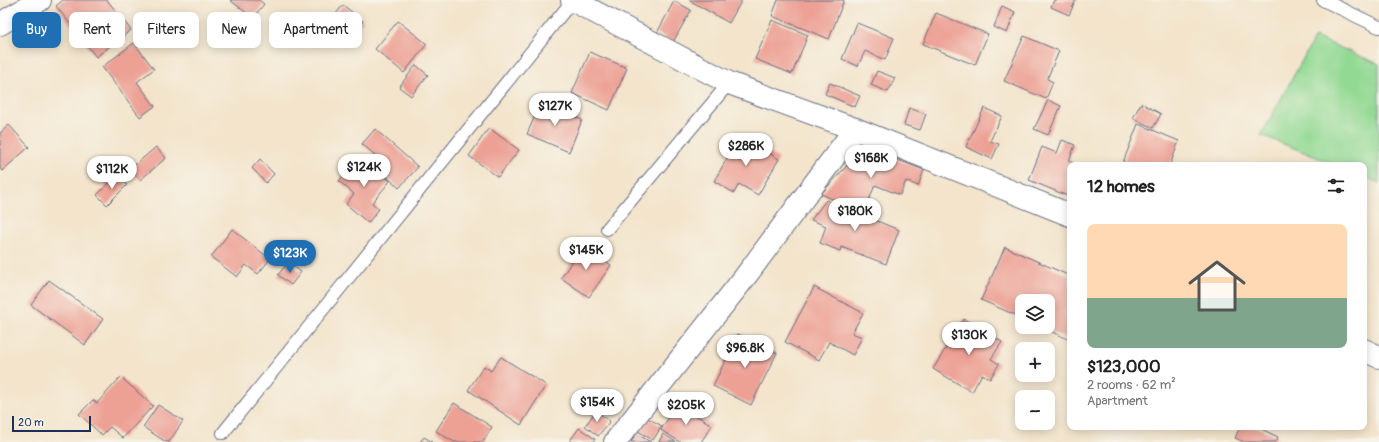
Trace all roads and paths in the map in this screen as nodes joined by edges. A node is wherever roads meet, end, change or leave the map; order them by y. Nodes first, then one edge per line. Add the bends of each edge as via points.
1 (573, 0) edge
2 (1323, 0) edge
3 (30, 3) edge
4 (0, 24) edge
5 (1379, 27) edge
6 (730, 82) junction
7 (855, 129) junction
8 (1067, 214) edge
9 (607, 230) dead end
10 (1367, 352) edge
11 (1379, 358) edge
12 (223, 433) dead end
13 (616, 442) edge

1 - 6 street
1 - 12 lane
2 - 5 lane
3 - 4 street
6 - 7 street
6 - 9 lane
7 - 8 street
7 - 13 street via 745,277
10 - 11 street

